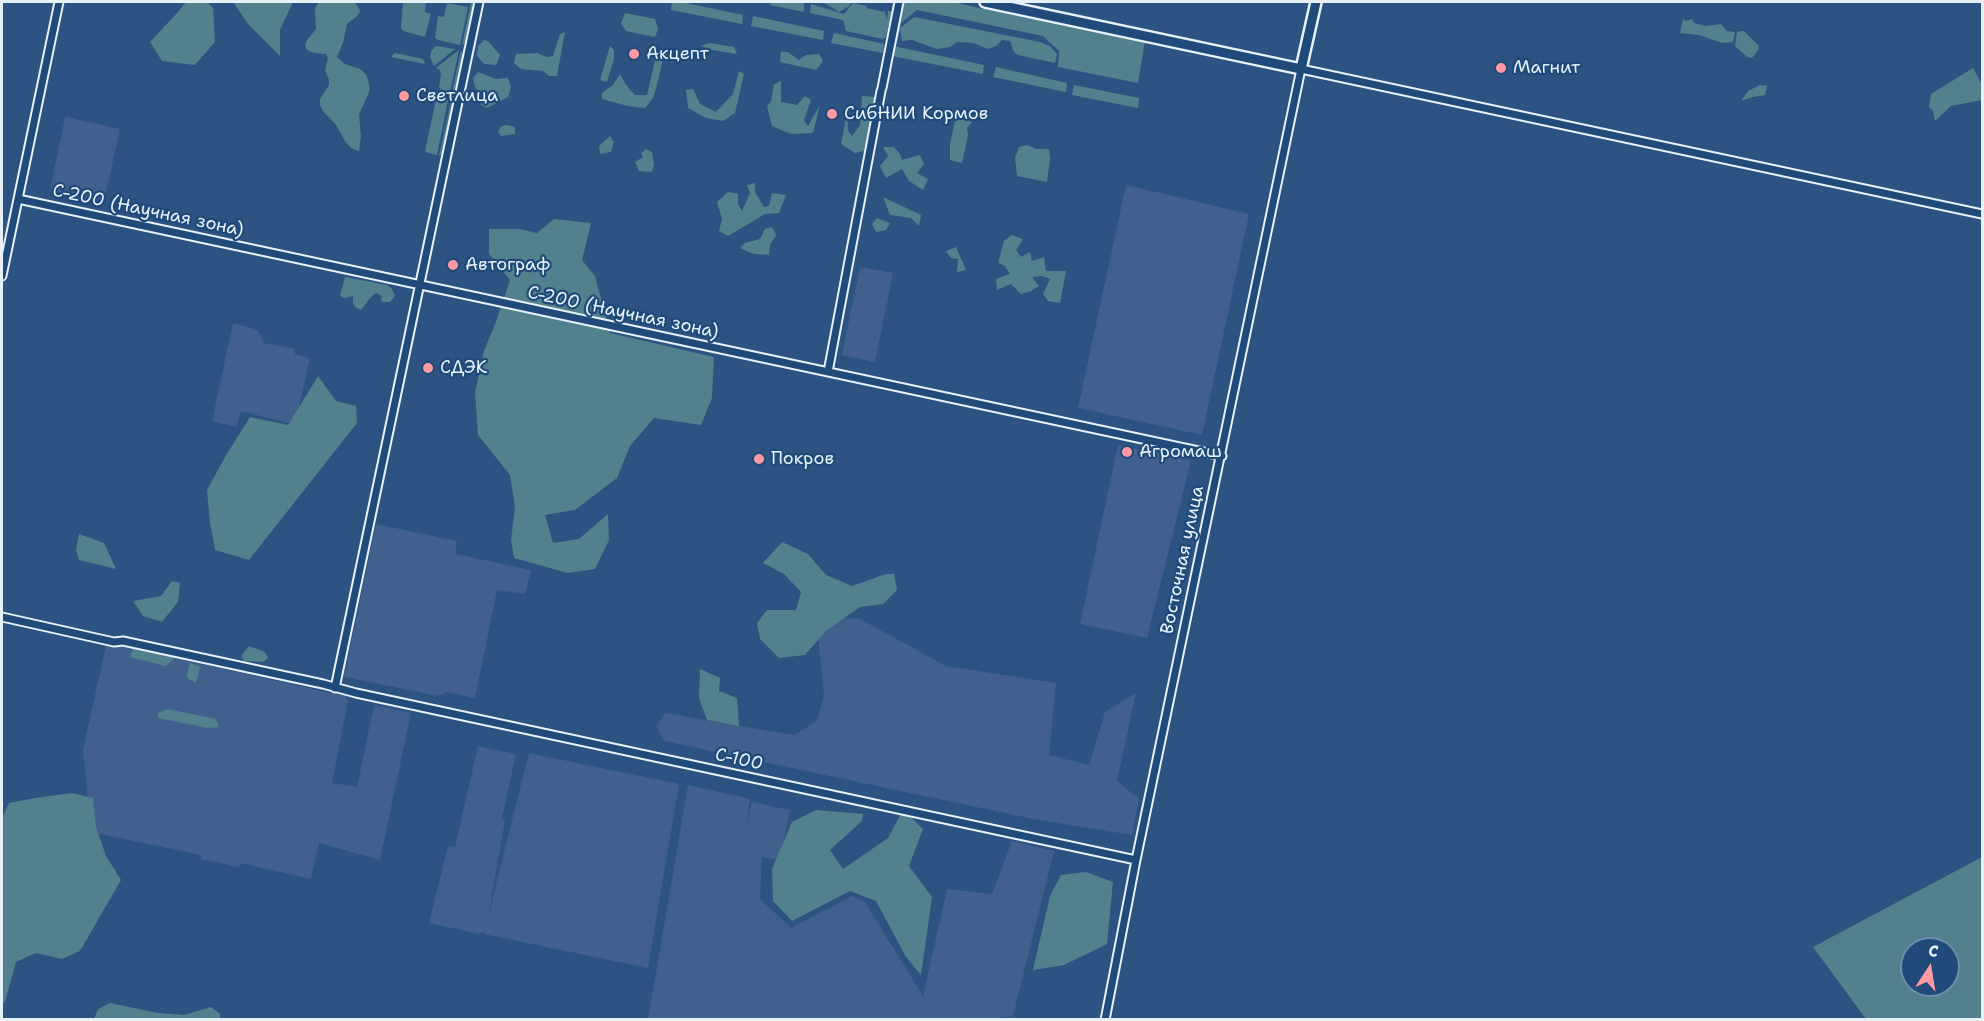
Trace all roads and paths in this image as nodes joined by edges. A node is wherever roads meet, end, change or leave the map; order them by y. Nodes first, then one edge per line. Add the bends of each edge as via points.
1 (59, 2) edge
2 (479, 2) edge
3 (899, 2) edge
4 (985, 2) edge
5 (1316, 2) edge
6 (1301, 69) junction
7 (18, 199) junction
8 (1983, 214) edge
9 (2, 276) edge
10 (420, 285) junction
11 (828, 372) junction
12 (1222, 456) junction
13 (2, 617) edge
14 (335, 688) junction
15 (1136, 860) junction
16 (1105, 1020) edge

1 - 7 street
2 - 10 street
3 - 11 street
4 - 6 main road
5 - 6 main road, Восточная улица
6 - 8 street
6 - 12 street, Восточная улица
7 - 9 street
7 - 10 street, С-200 (Научная зона)
10 - 11 street, С-200 (Научная зона)
10 - 14 street
11 - 12 street, С-200 (Научная зона)
12 - 15 street, Восточная улица
13 - 14 street, С-100
14 - 15 street, С-100
15 - 16 street, Восточная улица

